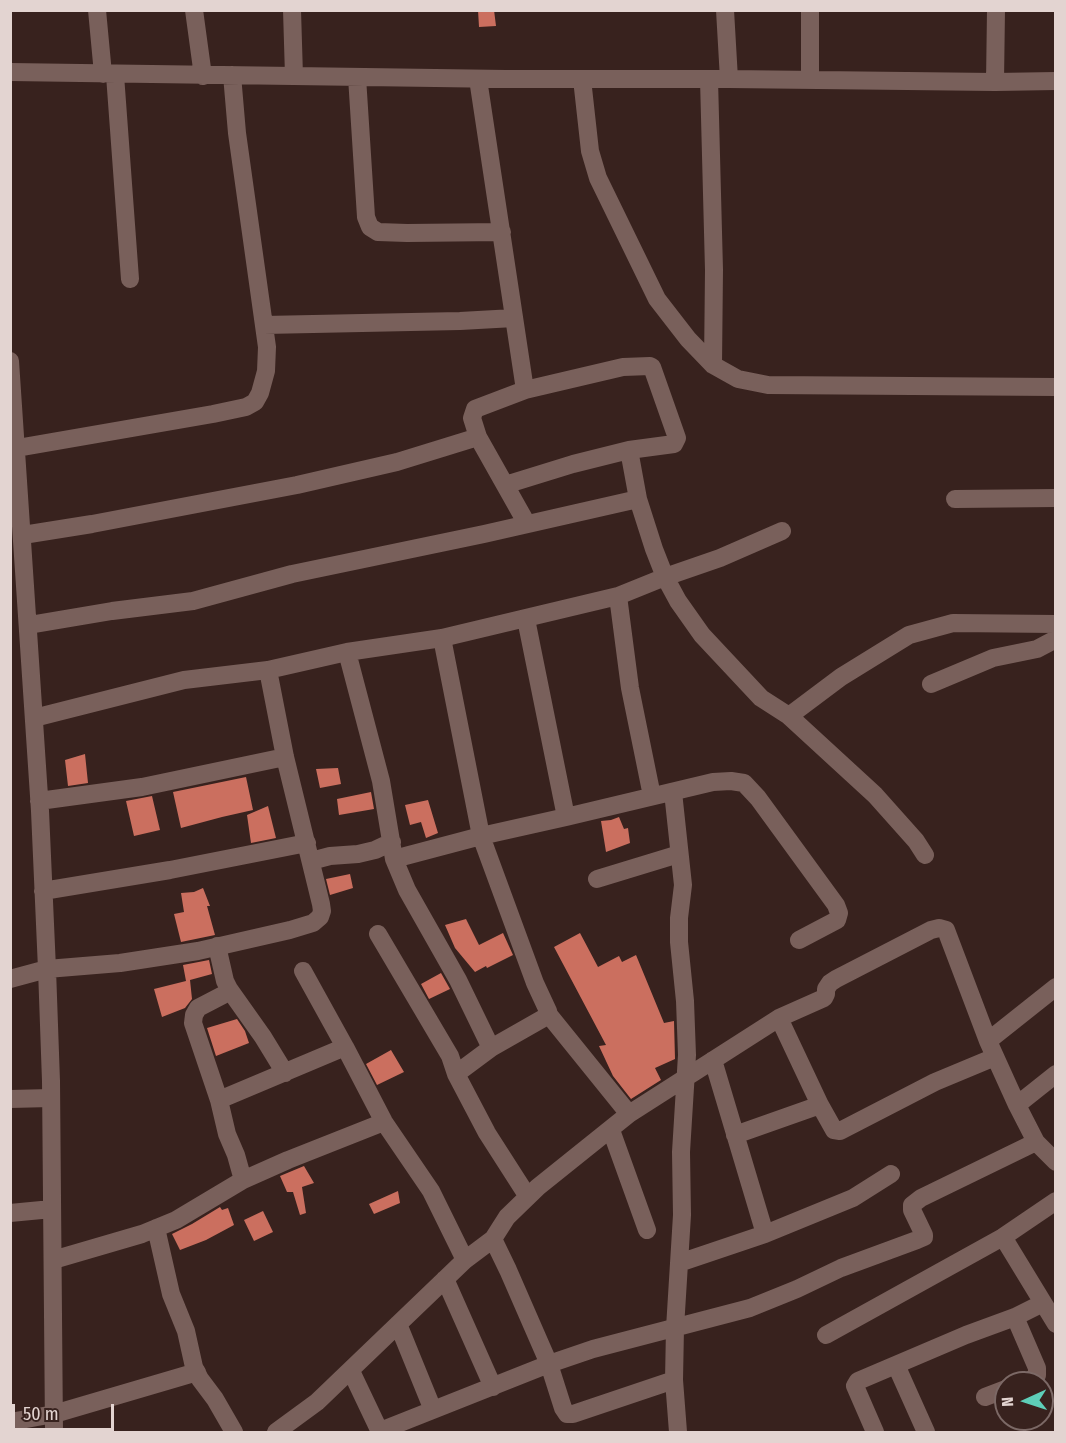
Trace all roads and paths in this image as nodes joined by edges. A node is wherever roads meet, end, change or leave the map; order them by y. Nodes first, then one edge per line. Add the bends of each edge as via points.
1 (97, 10) edge
2 (194, 10) edge
3 (292, 10) edge
4 (725, 10) edge
5 (810, 10) edge
6 (996, 10) edge
7 (10, 72) edge
8 (109, 75) junction
9 (232, 75) junction
10 (203, 76) junction
11 (294, 76) junction
12 (357, 77) junction
13 (478, 78) junction
14 (582, 79) junction
15 (708, 79) junction
16 (729, 79) junction
17 (810, 80) junction
18 (1056, 81) edge
19 (996, 82) junction
20 (502, 232) junction
21 (130, 279) dead end
22 (514, 318) junction
23 (264, 325) junction
24 (10, 361) edge
25 (713, 365) junction
26 (1056, 387) edge
27 (525, 390) junction
28 (478, 437) junction
29 (17, 448) junction
30 (629, 450) junction
31 (505, 484) junction
32 (1056, 498) edge
33 (638, 499) junction
34 (955, 499) dead end
35 (527, 524) junction
36 (782, 531) dead end
37 (23, 535) junction
38 (664, 577) junction
39 (18, 592) edge
40 (618, 596) junction
41 (526, 619) junction
42 (1056, 624) edge
43 (29, 625) junction
44 (442, 638) junction
45 (1056, 639) edge
46 (347, 652) junction
47 (267, 670) junction
48 (931, 684) dead end
49 (789, 716) junction
50 (34, 718) junction
51 (285, 757) junction
52 (673, 792) junction
53 (652, 796) junction
54 (39, 801) junction
55 (566, 817) junction
56 (481, 836) junction
57 (393, 851) junction
58 (309, 852) junction
59 (679, 854) junction
60 (925, 855) dead end
61 (597, 879) dead end
62 (44, 891) junction
63 (378, 934) dead end
64 (799, 940) dead end
65 (217, 946) junction
66 (47, 969) junction
67 (303, 971) dead end
68 (10, 979) edge
69 (1056, 987) edge
70 (229, 989) junction
71 (549, 1015) junction
72 (779, 1018) junction
73 (345, 1047) junction
74 (491, 1048) junction
75 (992, 1049) junction
76 (713, 1060) junction
77 (285, 1073) junction
78 (456, 1074) junction
79 (1056, 1074) edge
80 (686, 1077) junction
81 (51, 1098) junction
82 (10, 1099) edge
83 (219, 1100) junction
84 (820, 1105) junction
85 (1017, 1105) junction
86 (629, 1114) junction
87 (384, 1122) junction
88 (611, 1130) junction
89 (735, 1135) junction
90 (1036, 1142) junction
91 (1056, 1162) edge
92 (891, 1174) dead end
93 (243, 1180) junction
94 (528, 1197) junction
95 (1056, 1201) edge
96 (52, 1209) junction
97 (10, 1213) edge
98 (156, 1228) junction
99 (646, 1230) dead end
100 (765, 1234) junction
101 (1003, 1237) junction
102 (493, 1239) junction
103 (53, 1260) junction
104 (465, 1260) junction
105 (679, 1263) junction
106 (445, 1279) junction
107 (1043, 1303) junction
108 (1015, 1317) junction
109 (398, 1324) junction
110 (1056, 1324) edge
111 (675, 1328) junction
112 (826, 1335) dead end
113 (549, 1364) junction
114 (896, 1365) junction
115 (351, 1371) junction
116 (1036, 1371) edge
117 (197, 1372) junction
118 (674, 1380) junction
119 (493, 1387) junction
120 (994, 1394) edge
121 (985, 1397) dead end
122 (433, 1410) junction
123 (54, 1414) junction
124 (10, 1424) edge
125 (11, 1432) edge
126 (54, 1432) edge
127 (234, 1432) edge
128 (276, 1432) edge
129 (380, 1432) edge
130 (678, 1432) edge
131 (875, 1432) edge
132 (926, 1432) edge

1 - 8 street
2 - 10 street
3 - 11 street
4 - 16 street
5 - 17 street
6 - 19 street
7 - 8 street
8 - 10 street
8 - 21 street
9 - 10 street
9 - 11 street
9 - 23 street
11 - 12 street
12 - 13 street
12 - 20 street via 365,208 370,227 378,232
13 - 14 street
13 - 20 street
14 - 15 street
14 - 25 street via 590,150 598,178 657,298
15 - 16 street
15 - 25 street
16 - 17 street
17 - 19 street
18 - 19 street
20 - 22 street
22 - 23 street
22 - 27 street
23 - 29 street via 266,371 255,402 246,407
24 - 29 street
25 - 26 street via 738,379 768,384
27 - 28 street via 475,409 472,418
27 - 30 street via 623,368 652,367 677,440 674,444
28 - 31 street
28 - 37 street via 397,462 297,485
29 - 37 street
30 - 31 street
30 - 33 street
31 - 35 street
32 - 34 street
33 - 35 street
33 - 38 street
35 - 43 street via 292,574 193,601
36 - 38 street
37 - 39 street
38 - 40 street
38 - 49 street via 702,635 760,698
39 - 43 street
40 - 41 street
40 - 53 street via 630,688
41 - 44 street
41 - 55 street
42 - 49 street via 953,623 909,635 841,677
43 - 50 street
44 - 46 street
44 - 56 street
45 - 48 street via 1037,648 993,658
46 - 47 street
46 - 57 street via 381,781
47 - 50 street via 184,680
47 - 51 street
49 - 60 street via 875,795
50 - 54 street
51 - 54 street via 142,787
51 - 58 street
52 - 53 street
52 - 59 street
52 - 64 street via 731,781 744,783 758,798 839,913 837,920
53 - 55 street
54 - 62 street
55 - 56 street
56 - 57 street
56 - 71 street
57 - 58 street via 330,856
57 - 74 street via 406,890 458,980
58 - 62 street
58 - 65 street via 321,904 320,917 313,923
59 - 61 street
59 - 80 street via 683,885 679,942
62 - 66 street
63 - 78 street via 450,1056
65 - 66 street via 120,963
65 - 70 street
66 - 68 street
66 - 81 street
67 - 73 street
69 - 75 street
70 - 77 street
70 - 83 street via 198,1008 193,1023
71 - 74 street
71 - 86 street
72 - 75 street via 824,998 836,979 939,928 946,930
72 - 76 street
72 - 84 street
73 - 77 street
73 - 87 street
74 - 78 street
75 - 84 street via 840,1131 834,1130
75 - 85 street
76 - 80 street
76 - 89 street
77 - 83 street
78 - 94 street via 487,1133
79 - 85 street
80 - 86 street
80 - 105 street
81 - 82 street
81 - 96 street
83 - 93 street
84 - 89 street
85 - 90 street
86 - 88 street
87 - 93 street
87 - 104 street via 431,1191
88 - 94 street
88 - 99 street
89 - 100 street
90 - 91 street
90 - 111 street via 912,1205 924,1237 750,1308
92 - 100 street via 853,1198
93 - 98 street
94 - 102 street via 507,1216
95 - 101 street
96 - 97 street
96 - 103 street
98 - 103 street
98 - 117 street via 171,1294
100 - 105 street
101 - 107 street
101 - 112 street
102 - 104 street
102 - 113 street
103 - 123 street
104 - 106 street
105 - 111 street
106 - 109 street
106 - 119 street
107 - 108 street
107 - 110 street
108 - 114 street
108 - 116 street
109 - 115 street
109 - 122 street
111 - 113 street
111 - 118 street
113 - 118 street via 567,1414
113 - 119 street
114 - 131 street via 858,1381 855,1386
114 - 132 street
115 - 128 street
115 - 129 street
117 - 123 street
117 - 127 street
118 - 130 street
119 - 122 street
120 - 121 street
122 - 129 street
123 - 124 street
123 - 126 street
124 - 125 street

